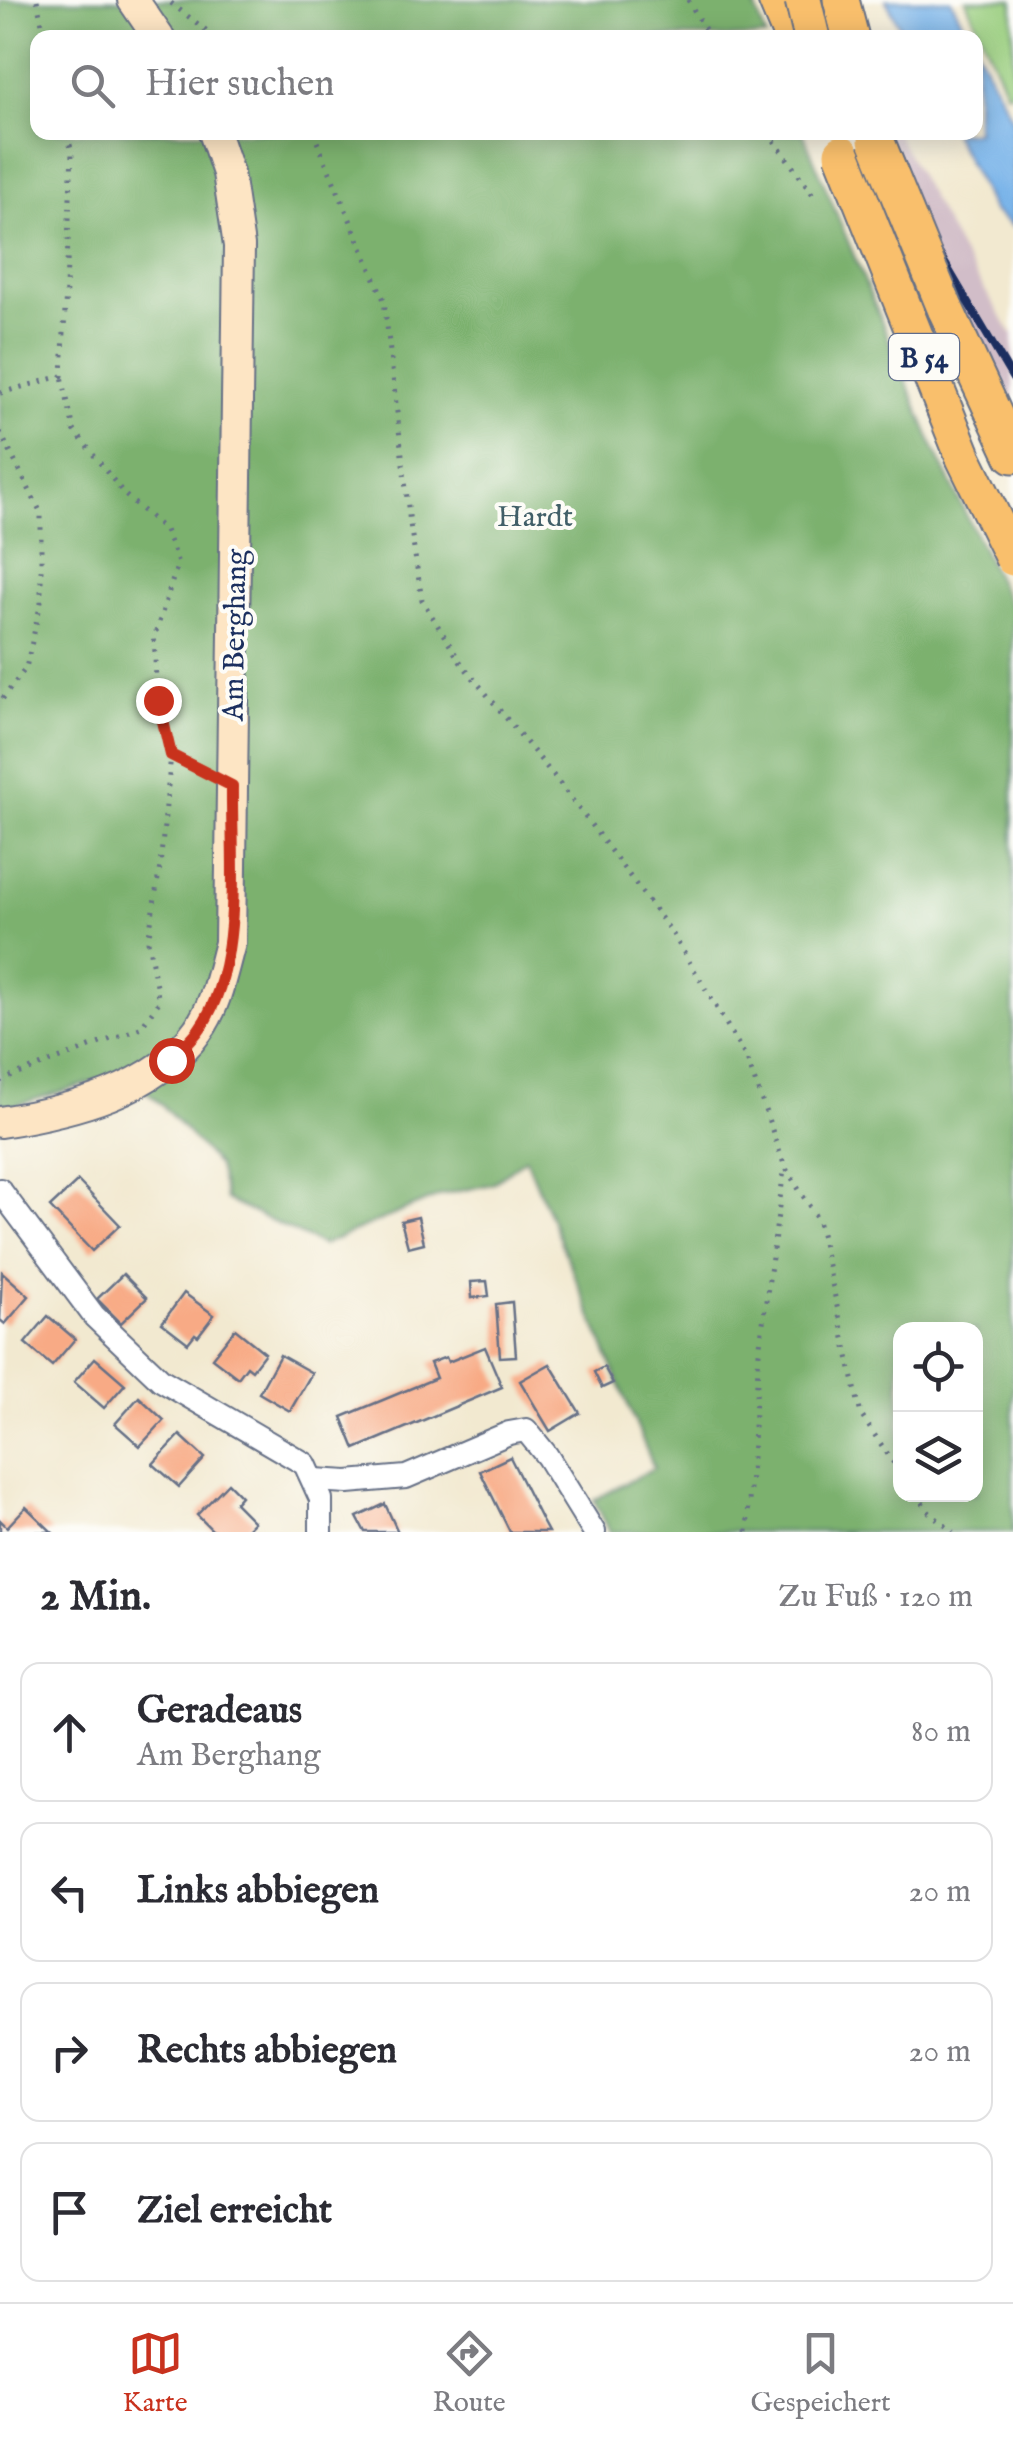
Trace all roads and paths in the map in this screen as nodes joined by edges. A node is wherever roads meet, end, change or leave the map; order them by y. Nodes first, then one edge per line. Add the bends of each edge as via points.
1 (37, 0) edge
2 (132, 0) edge
3 (165, 0) edge
4 (688, 0) edge
5 (776, 0) edge
6 (806, 0) edge
7 (842, 0) edge
8 (43, 30) edge
9 (153, 30) edge
10 (205, 30) edge
11 (705, 30) edge
12 (789, 30) edge
13 (811, 30) edge
14 (823, 30) edge
15 (849, 30) edge
16 (69, 140) edge
17 (217, 140) edge
18 (316, 140) edge
19 (774, 140) edge
20 (837, 140) edge
21 (877, 140) edge
22 (814, 196) dead end
23 (62, 376) junction
24 (0, 393) edge
25 (0, 432) edge
26 (1013, 455) edge
27 (1013, 558) edge
28 (0, 702) edge
29 (171, 755) junction
30 (232, 786) junction
31 (0, 1081) edge
32 (0, 1122) edge
33 (785, 1167) junction
34 (0, 1190) edge
35 (893, 1462) edge
36 (314, 1480) junction
37 (922, 1502) edge
38 (321, 1532) edge
39 (594, 1532) edge
40 (746, 1532) edge
41 (954, 1532) edge

1 - 8 path
2 - 9 street
3 - 10 path
4 - 11 path
5 - 12 main road
6 - 13 main road, bridge
6 - 14 main road
7 - 15 main road
16 - 23 path
17 - 30 street, Am Berghang via 239,246
18 - 33 path via 384,300 422,600 460,663 671,931 748,1059
19 - 22 path
20 - 27 main road, B 54, bridge via 964,458
21 - 26 main road, B 54, bridge
23 - 24 path
23 - 29 path via 74,430 125,495 165,530 178,563 154,638
25 - 28 path via 41,513 41,602 26,668
29 - 30 path
29 - 31 path via 148,941 159,1002 140,1028
30 - 32 street, Am Berghang via 230,943 200,1029 139,1081 70,1108
33 - 35 path via 818,1220 860,1415
33 - 40 path via 758,1352
34 - 36 street via 94,1316 162,1380 305,1464
36 - 38 street
36 - 39 street via 406,1477 526,1430
37 - 41 path

